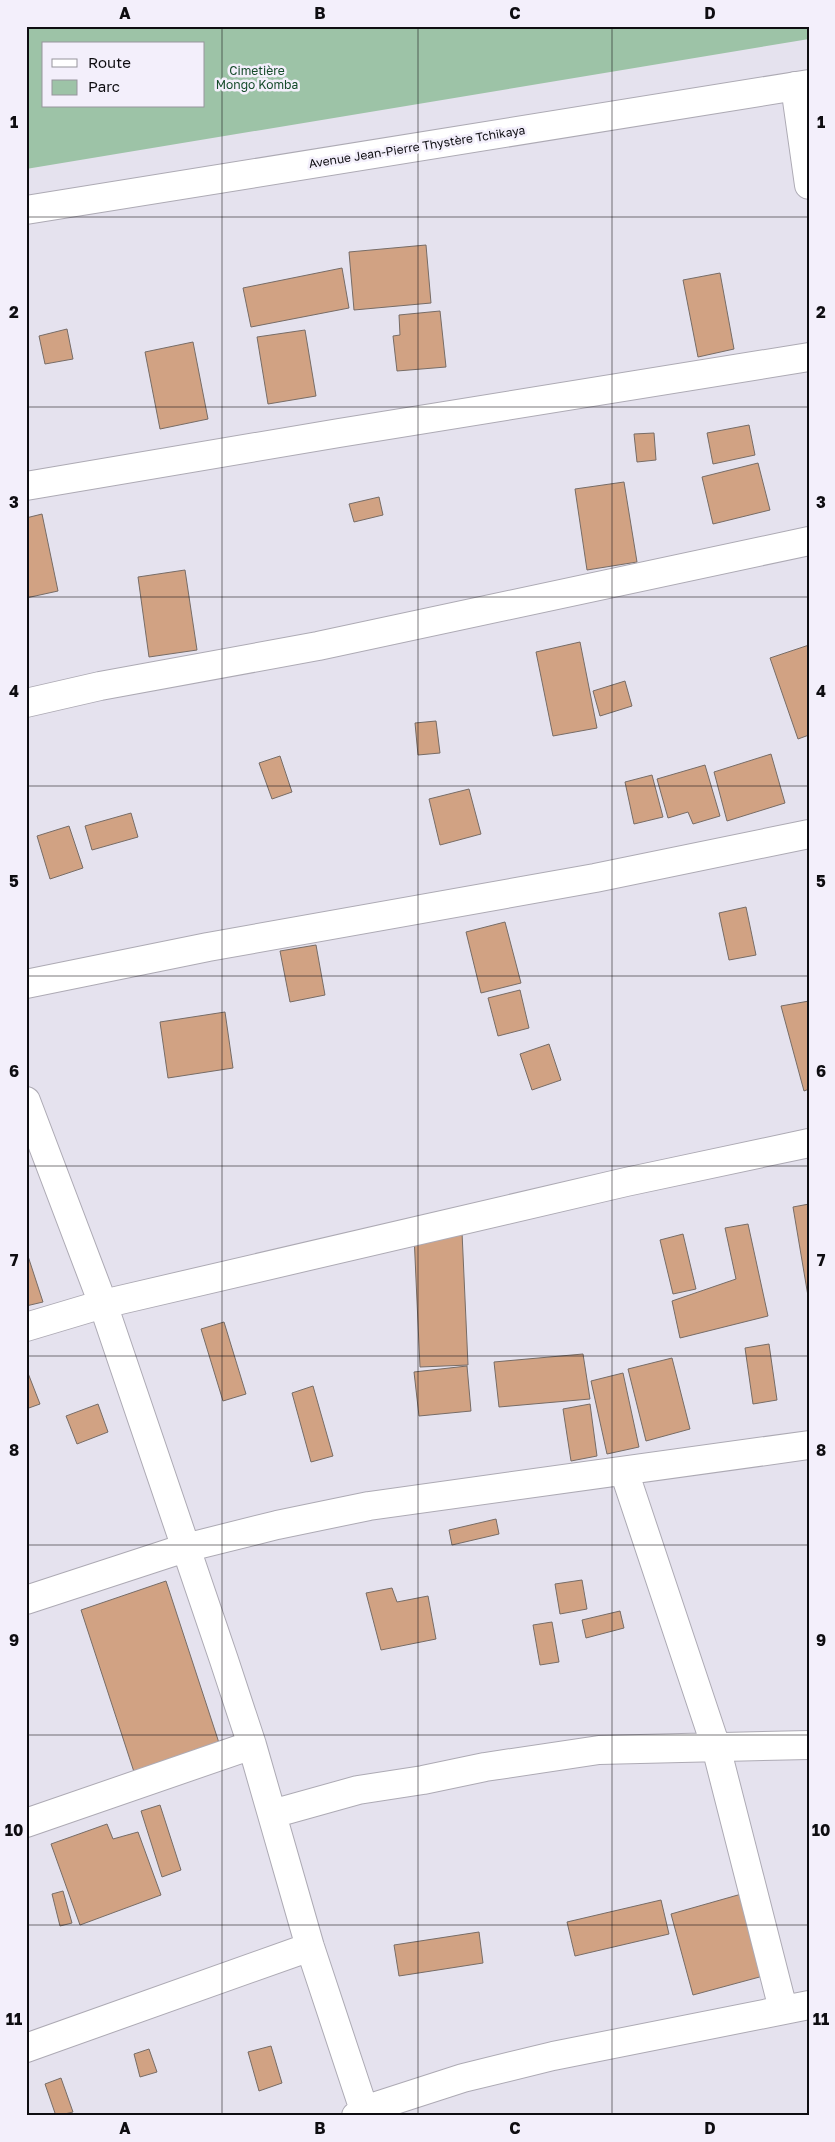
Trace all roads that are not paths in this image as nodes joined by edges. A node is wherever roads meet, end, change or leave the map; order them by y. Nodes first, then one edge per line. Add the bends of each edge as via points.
1 (802, 85) edge
2 (809, 185) edge
3 (26, 210) edge
4 (809, 357) edge
5 (26, 486) edge
6 (809, 541) edge
7 (26, 703) edge
8 (809, 834) edge
9 (26, 984) edge
10 (26, 1101) edge
11 (32, 1134) edge
12 (809, 1143) edge
13 (103, 1304) junction
14 (26, 1328) edge
15 (809, 1445) edge
16 (624, 1471) junction
17 (186, 1548) junction
18 (26, 1600) edge
19 (252, 1745) junction
20 (809, 1745) edge
21 (716, 1747) junction
22 (272, 1814) junction
23 (26, 1822) edge
24 (310, 1947) junction
25 (796, 2007) edge
26 (26, 2048) edge
27 (362, 2114) edge

1 - 2 street
1 - 3 street, Avenue Jean-Pierre Thystère Tchikaya
4 - 5 street
6 - 7 street via 318,646 100,686
8 - 9 street via 595,878 208,947
10 - 11 street
11 - 13 street
12 - 13 street via 626,1182
13 - 14 street
13 - 17 street
15 - 16 street
16 - 17 street via 369,1506
16 - 21 street
17 - 18 street
17 - 19 street
19 - 22 street
19 - 23 street
20 - 21 street
21 - 22 street via 598,1750 485,1767 358,1790
21 - 25 street
22 - 24 street
24 - 26 street
24 - 27 street
25 - 27 street via 463,2078

